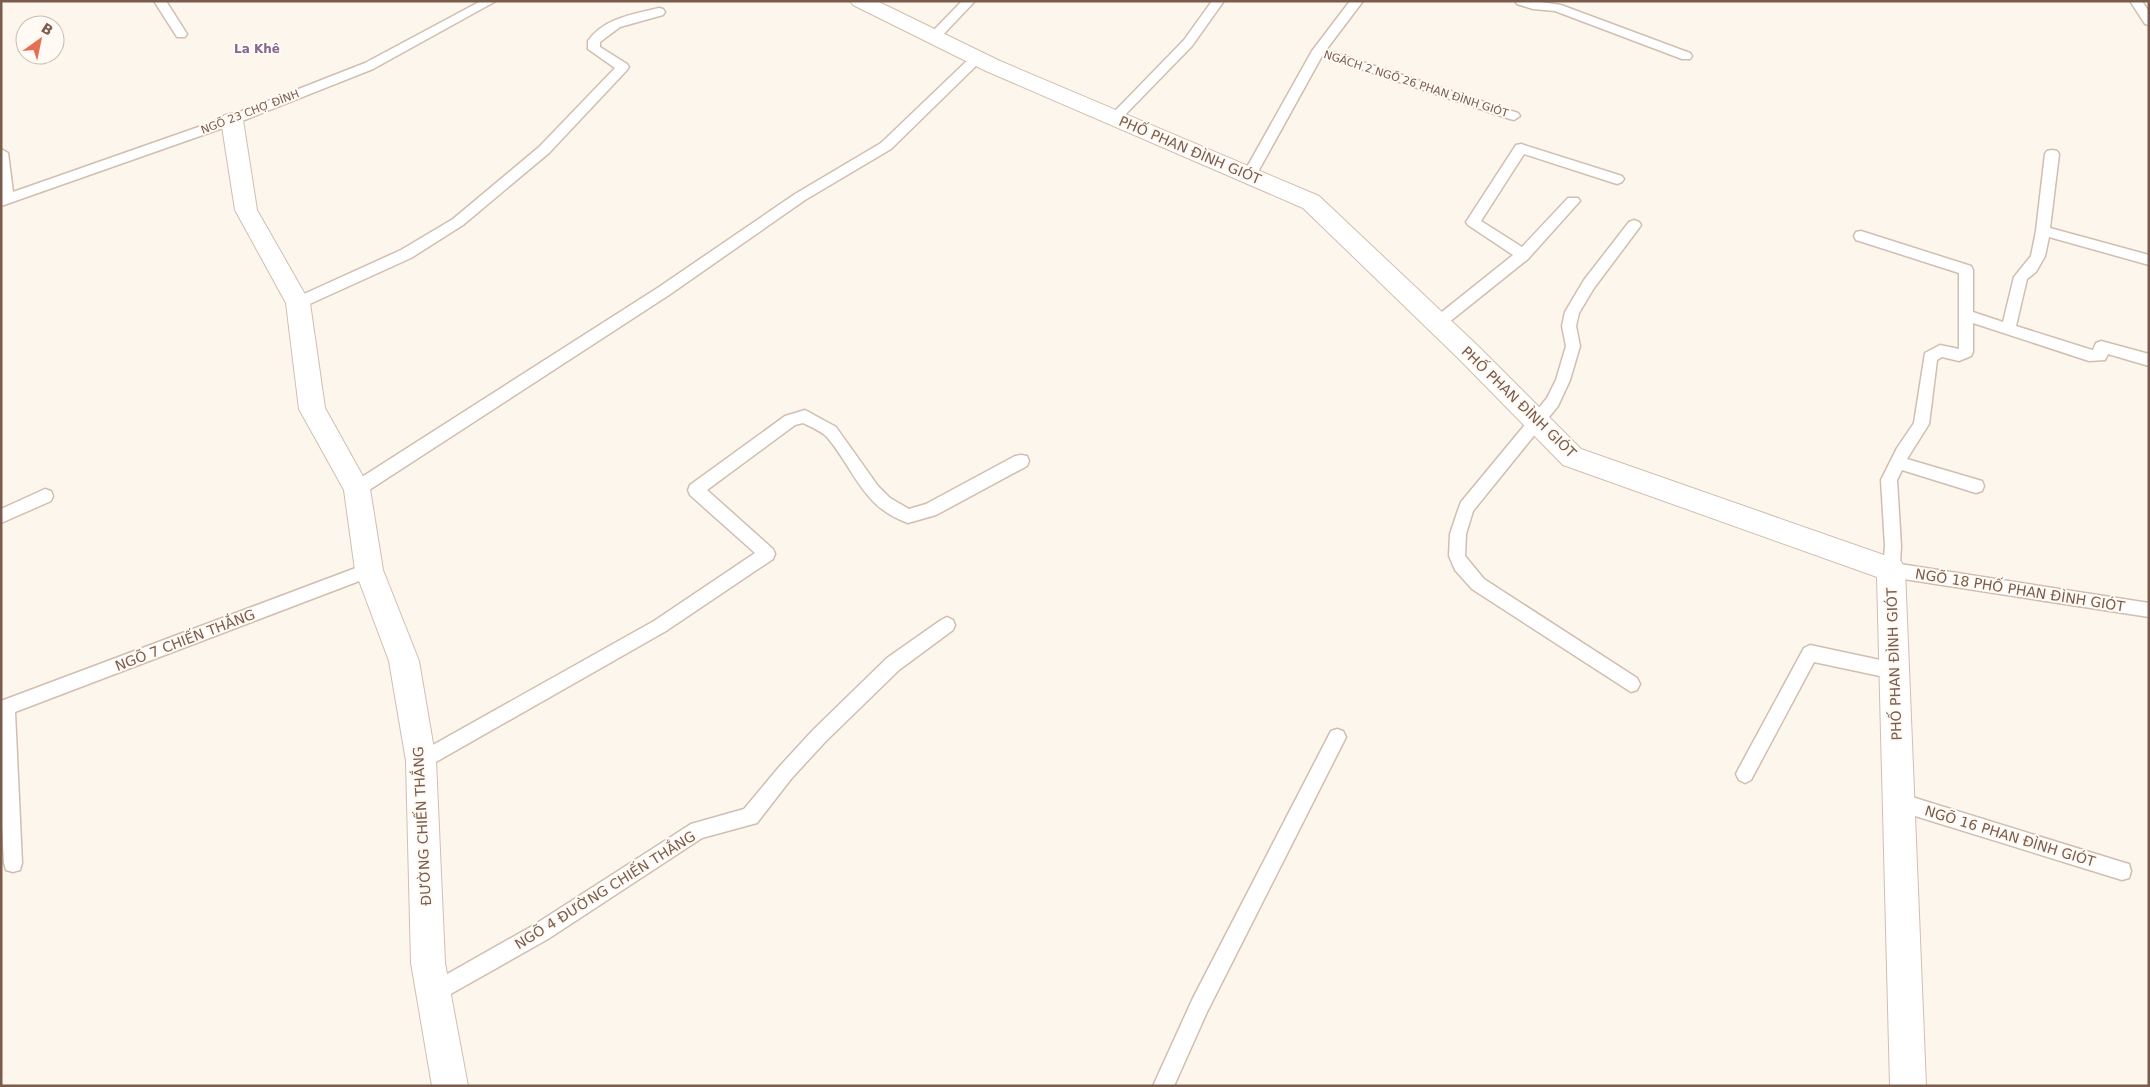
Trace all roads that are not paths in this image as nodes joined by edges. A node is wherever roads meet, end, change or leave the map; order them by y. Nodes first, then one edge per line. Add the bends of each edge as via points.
1 (160, 1) edge
2 (490, 1) edge
3 (860, 1) edge
4 (969, 1) edge
5 (1218, 1) edge
6 (1357, 1) edge
7 (1521, 1) edge
8 (2136, 1) edge
9 (659, 12) dead end
10 (2149, 22) edge
11 (181, 34) dead end
12 (934, 37) junction
13 (1318, 52) junction
14 (1686, 56) dead end
15 (977, 58) junction
16 (1514, 116) dead end
17 (1115, 118) junction
18 (232, 120) junction
19 (1, 153) edge
20 (2052, 154) dead end
21 (1249, 176) junction
22 (1617, 180) dead end
23 (4, 200) edge
24 (1573, 201) dead end
25 (1634, 225) dead end
26 (2043, 231) junction
27 (1861, 236) dead end
28 (1523, 255) junction
29 (2149, 260) edge
30 (298, 303) junction
31 (1965, 316) junction
32 (1438, 323) junction
33 (2008, 329) junction
34 (2149, 360) edge
35 (1538, 422) junction
36 (1021, 461) dead end
37 (1897, 462) junction
38 (1976, 486) dead end
39 (357, 489) junction
40 (45, 496) dead end
41 (1, 516) edge
42 (369, 570) junction
43 (1891, 570) junction
44 (2149, 610) edge
45 (947, 625) dead end
46 (1894, 671) junction
47 (1631, 684) dead end
48 (4, 708) edge
49 (1337, 737) dead end
50 (421, 761) junction
51 (1745, 774) dead end
52 (1899, 802) junction
53 (13, 863) dead end
54 (2122, 871) dead end
55 (433, 993) junction
56 (450, 1086) edge
57 (1163, 1086) edge
58 (1908, 1086) edge

1 - 11 lane
2 - 18 lane, NGÕ 23 CHỢ ĐÌNH via 369,66
3 - 12 street, PHỐ PHAN ĐÌNH GIÓT
4 - 12 lane
5 - 17 lane via 1188,43
6 - 13 lane
7 - 14 lane via 1557,8
8 - 10 lane
9 - 30 lane via 620,22 602,31 594,41 594,48 623,67 544,150 458,222 406,254
12 - 15 street, PHỐ PHAN ĐÌNH GIÓT
13 - 16 lane, NGÁCH 2 NGÕ 26 PHAN ĐÌNH GIÓT
13 - 21 lane
15 - 17 street, PHỐ PHAN ĐÌNH GIÓT
15 - 39 lane via 886,146 800,197 664,291
17 - 21 street, PHỐ PHAN ĐÌNH GIÓT
18 - 23 lane, NGÕ 23 CHỢ ĐÌNH
18 - 30 street, ĐƯỜNG CHIẾN THẮNG via 246,210
19 - 23 lane
20 - 26 lane
21 - 32 street, PHỐ PHAN ĐÌNH GIÓT via 1311,202
22 - 28 lane via 1521,148 1473,222
24 - 28 lane
25 - 35 lane via 1588,284 1572,312 1569,326 1573,346 1563,380 1553,402
26 - 29 lane
26 - 33 lane via 2038,256 2021,277
27 - 31 lane via 1966,270
28 - 32 lane
30 - 39 street, ĐƯỜNG CHIẾN THẮNG via 312,409
31 - 33 lane
31 - 37 lane via 1966,352 1940,351 1930,357 1921,424
32 - 35 street, PHỐ PHAN ĐÌNH GIÓT
33 - 34 lane via 2089,355 2100,356 2101,347
35 - 43 street, PHỐ PHAN ĐÌNH GIÓT via 1572,457
35 - 47 lane via 1467,507 1457,540 1458,561 1478,584
36 - 50 lane via 930,510 908,516 872,492 832,431 805,416 790,420 696,490 767,554 660,626
37 - 38 lane
37 - 43 lane via 1889,480 1894,546
39 - 42 street, ĐƯỜNG CHIẾN THẮNG
40 - 41 lane
42 - 48 lane, NGÕ 7 CHIẾN THẮNG
42 - 50 street, ĐƯỜNG CHIẾN THẮNG via 404,661
43 - 44 lane, NGÕ 18 PHỐ PHAN ĐÌNH GIÓT
43 - 46 street, PHỐ PHAN ĐÌNH GIÓT
45 - 55 lane, NGÕ 4 ĐƯỜNG CHIẾN THẮNG via 894,664 818,736 750,817 698,830 541,932
46 - 51 lane via 1810,653
46 - 52 street, PHỐ PHAN ĐÌNH GIÓT
48 - 53 lane
49 - 57 lane via 1200,1005
50 - 55 street, ĐƯỜNG CHIẾN THẮNG via 428,963
52 - 54 lane, NGÕ 16 PHAN ĐÌNH GIÓT
52 - 58 street, PHỐ PHAN ĐÌNH GIÓT
55 - 56 street, ĐƯỜNG CHIẾN THẮNG

